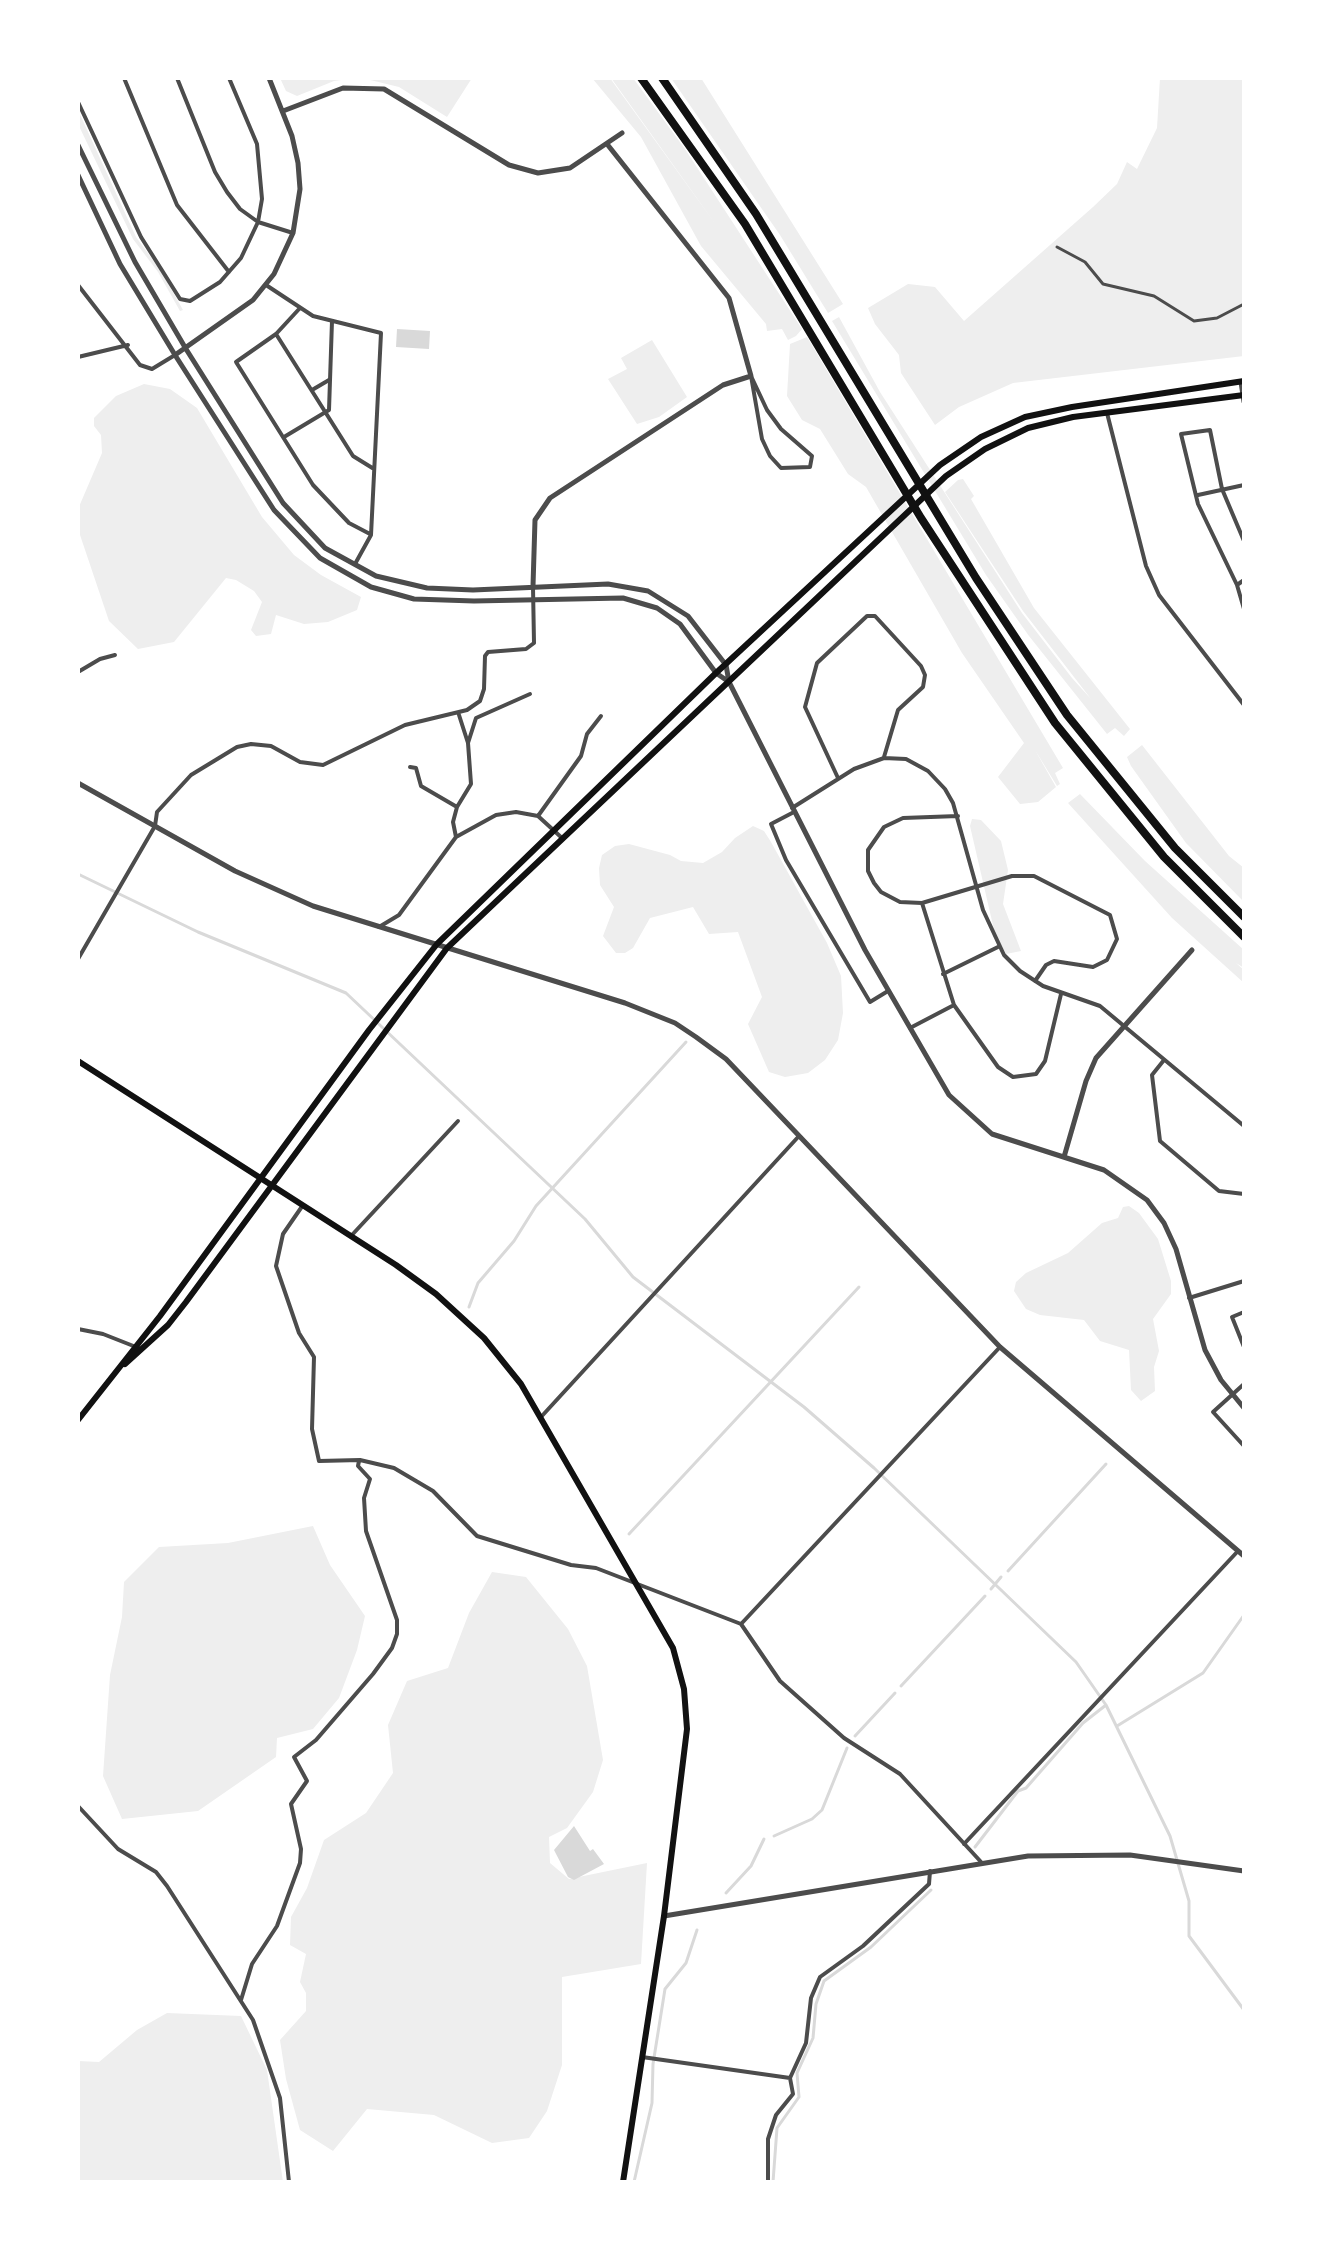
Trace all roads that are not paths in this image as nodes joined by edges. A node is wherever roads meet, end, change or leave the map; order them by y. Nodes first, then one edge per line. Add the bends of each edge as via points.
1 (124, 78) edge
2 (177, 78) edge
3 (229, 78) edge
4 (269, 78) edge
5 (641, 78) edge
6 (662, 78) edge
7 (78, 102) edge
8 (283, 111) junction
9 (622, 133) dead end
10 (607, 144) junction
11 (78, 145) edge
12 (78, 175) edge
13 (258, 222) junction
14 (293, 233) junction
15 (1057, 247) dead end
16 (229, 272) junction
17 (78, 285) edge
18 (266, 285) junction
19 (1244, 304) edge
20 (300, 308) junction
21 (332, 321) junction
22 (276, 334) junction
23 (128, 345) junction
24 (186, 349) junction
25 (175, 355) junction
26 (78, 357) edge
27 (751, 376) junction
28 (329, 380) junction
29 (1242, 382) edge
30 (312, 390) junction
31 (1244, 395) edge
32 (1244, 402) edge
33 (326, 413) junction
34 (1107, 413) junction
35 (284, 437) junction
36 (375, 470) junction
37 (1244, 485) edge
38 (1222, 489) junction
39 (1198, 495) junction
40 (371, 535) junction
41 (1244, 541) edge
42 (354, 566) junction
43 (1244, 580) edge
44 (1237, 585) junction
45 (533, 586) junction
46 (533, 599) junction
47 (1244, 609) edge
48 (115, 655) dead end
49 (726, 665) junction
50 (78, 672) edge
51 (716, 673) junction
52 (729, 682) junction
53 (530, 694) dead end
54 (1244, 705) edge
55 (458, 714) junction
56 (601, 716) dead end
57 (468, 743) junction
58 (884, 758) junction
59 (410, 767) dead end
60 (838, 778) junction
61 (78, 783) edge
62 (457, 807) junction
63 (793, 810) junction
64 (538, 816) junction
65 (958, 816) junction
66 (155, 826) junction
67 (553, 829) junction
68 (456, 837) junction
69 (562, 838) junction
70 (922, 903) junction
71 (1244, 917) edge
72 (379, 927) junction
73 (1244, 937) edge
74 (437, 944) junction
75 (998, 947) junction
76 (447, 948) junction
77 (1192, 950) dead end
78 (78, 959) edge
79 (943, 974) junction
80 (1035, 981) junction
81 (888, 991) junction
82 (1061, 994) junction
83 (954, 1005) junction
84 (1121, 1026) junction
85 (910, 1029) junction
86 (1164, 1060) junction
87 (78, 1061) edge
88 (458, 1121) dead end
89 (1244, 1126) edge
90 (800, 1136) junction
91 (1064, 1157) junction
92 (263, 1178) junction
93 (271, 1183) junction
94 (1244, 1194) edge
95 (303, 1205) junction
96 (351, 1236) junction
97 (1244, 1281) edge
98 (1189, 1298) junction
99 (1244, 1312) edge
100 (78, 1329) edge
101 (136, 1347) junction
102 (1000, 1347) junction
103 (1244, 1347) edge
104 (111, 1376) junction
105 (1244, 1384) edge
106 (1232, 1395) junction
107 (1244, 1408) edge
108 (541, 1417) junction
109 (78, 1420) edge
110 (1244, 1446) edge
111 (360, 1460) junction
112 (1238, 1551) junction
113 (1244, 1556) edge
114 (636, 1583) junction
115 (741, 1624) junction
116 (78, 1806) edge
117 (964, 1844) junction
118 (982, 1863) junction
119 (930, 1871) junction
120 (1244, 1871) edge
121 (664, 1916) junction
122 (241, 2000) junction
123 (642, 2057) junction
124 (790, 2078) junction
125 (289, 2182) edge
126 (623, 2182) edge
127 (768, 2182) edge

1 - 16 street via 177,205
2 - 13 street via 215,172 240,209
3 - 13 street via 261,162
4 - 8 street
5 - 73 highway via 745,224 921,518 1055,723 1164,857
6 - 71 highway via 756,214 976,578 1067,715 1175,848
7 - 16 street via 141,237 180,299 190,301
8 - 10 street via 343,88 384,89 509,165 538,173 570,168
8 - 14 street via 298,163
9 - 10 street
10 - 27 street via 729,298
11 - 24 street via 135,262
12 - 25 street via 120,264
13 - 14 street
13 - 16 street
14 - 18 street
15 - 19 street via 1085,262 1103,284 1154,296 1194,321 1217,318
17 - 23 street
18 - 20 street
18 - 24 street via 234,317
20 - 21 street
20 - 22 street
21 - 28 street
21 - 36 street via 381,333
22 - 30 street
22 - 35 street via 236,362
23 - 25 street via 146,368
23 - 26 street
24 - 25 street
24 - 42 street via 283,503 325,548
25 - 46 street via 279,517 337,570 414,599
27 - 27 street via 770,456 781,468 810,467 812,456 781,429
27 - 45 street via 723,385 550,498 535,520
28 - 30 street
28 - 33 street
29 - 31 street
29 - 49 main road via 1072,407 1025,417 981,437 940,465
30 - 33 street
31 - 32 street
31 - 34 main road
33 - 35 street
33 - 36 street via 353,456
34 - 52 main road via 1028,428 965,461
34 - 54 street via 1146,566 1159,595
35 - 40 street via 333,509
36 - 40 street
37 - 38 street
38 - 39 street
38 - 39 street via 1210,430 1181,434
38 - 41 street
39 - 44 street via 1205,523
40 - 42 street
42 - 45 street via 427,588
43 - 44 street
44 - 47 street
45 - 46 street
45 - 49 street via 623,585 661,595 688,616
46 - 51 street via 608,597 646,603 680,624
46 - 55 street via 532,646 488,652 480,701
48 - 50 street
49 - 51 main road
49 - 52 street
51 - 52 street
51 - 67 main road
52 - 63 street
52 - 69 main road
53 - 57 street via 476,718
55 - 57 street
55 - 66 street via 405,725 323,765 300,762 271,746 237,747 191,775 157,812
56 - 64 street via 587,734 581,756
57 - 62 street via 471,784
58 - 60 street
58 - 60 street via 898,710 923,687 925,675 875,616 867,616 817,663 805,707
58 - 65 street via 906,759 928,771 945,789
59 - 62 street via 416,768 421,786
60 - 63 street
61 - 66 street
62 - 68 street
63 - 81 street
63 - 81 street via 771,824 786,860 870,1002
64 - 67 street
64 - 68 street via 496,815
65 - 70 street via 893,822 868,850 868,871 881,892 900,902
65 - 75 street
66 - 72 street via 283,893
66 - 78 street
67 - 69 street
67 - 74 main road
68 - 72 street via 399,915
69 - 76 main road
70 - 79 street
70 - 80 street via 1005,878 1034,876 1103,910 1117,930 1113,954 1100,964 1054,961
72 - 74 street
74 - 76 street
74 - 92 main road
75 - 79 street
75 - 80 street
76 - 90 street via 675,1023 726,1059
76 - 93 main road
77 - 84 street
79 - 83 street
80 - 82 street
81 - 85 street
82 - 83 street via 1045,1061 1027,1077 1013,1077 998,1067
82 - 84 street via 1092,1001
83 - 85 street
84 - 86 street
84 - 91 street via 1090,1069
85 - 91 street via 949,1095 970,1117 992,1134
86 - 89 street
86 - 94 street via 1152,1075 1160,1141 1219,1191
87 - 92 main road
88 - 96 street
90 - 102 street
90 - 108 street
91 - 98 street via 1118,1177 1147,1200 1172,1238
92 - 93 main road
92 - 101 main road
93 - 95 main road
93 - 104 main road via 168,1325
95 - 96 main road
95 - 111 street via 283,1234 276,1266 299,1333 314,1357 312,1429 319,1461
96 - 108 main road via 464,1319 499,1355
97 - 98 street
98 - 106 street via 1205,1350
99 - 103 street via 1232,1317
100 - 101 street
101 - 104 main road
102 - 112 street
102 - 115 street
104 - 109 main road
105 - 106 street
106 - 107 street
106 - 110 street via 1213,1412
108 - 114 main road
111 - 114 street via 394,1468 433,1491 477,1536
111 - 122 street via 358,1466 370,1479 364,1498 366,1531 397,1620 397,1634 373,1674 316,1740 294,1757 307,1781 291,1804 300,1863 277,1926 252,1964
112 - 113 street
112 - 117 street
114 - 115 street
114 - 121 main road via 673,1648 684,1689 687,1729
115 - 117 street via 780,1681 844,1738 900,1774
116 - 122 street via 118,1849 162,1879
117 - 118 street
118 - 119 street
118 - 120 street via 1102,1854
119 - 121 street
119 - 124 street via 929,1884 863,1946 820,1977 811,1998 806,2043
121 - 123 main road
122 - 125 street via 274,2072
123 - 124 street
123 - 126 main road
124 - 127 street via 793,2094 776,2115 768,2139

